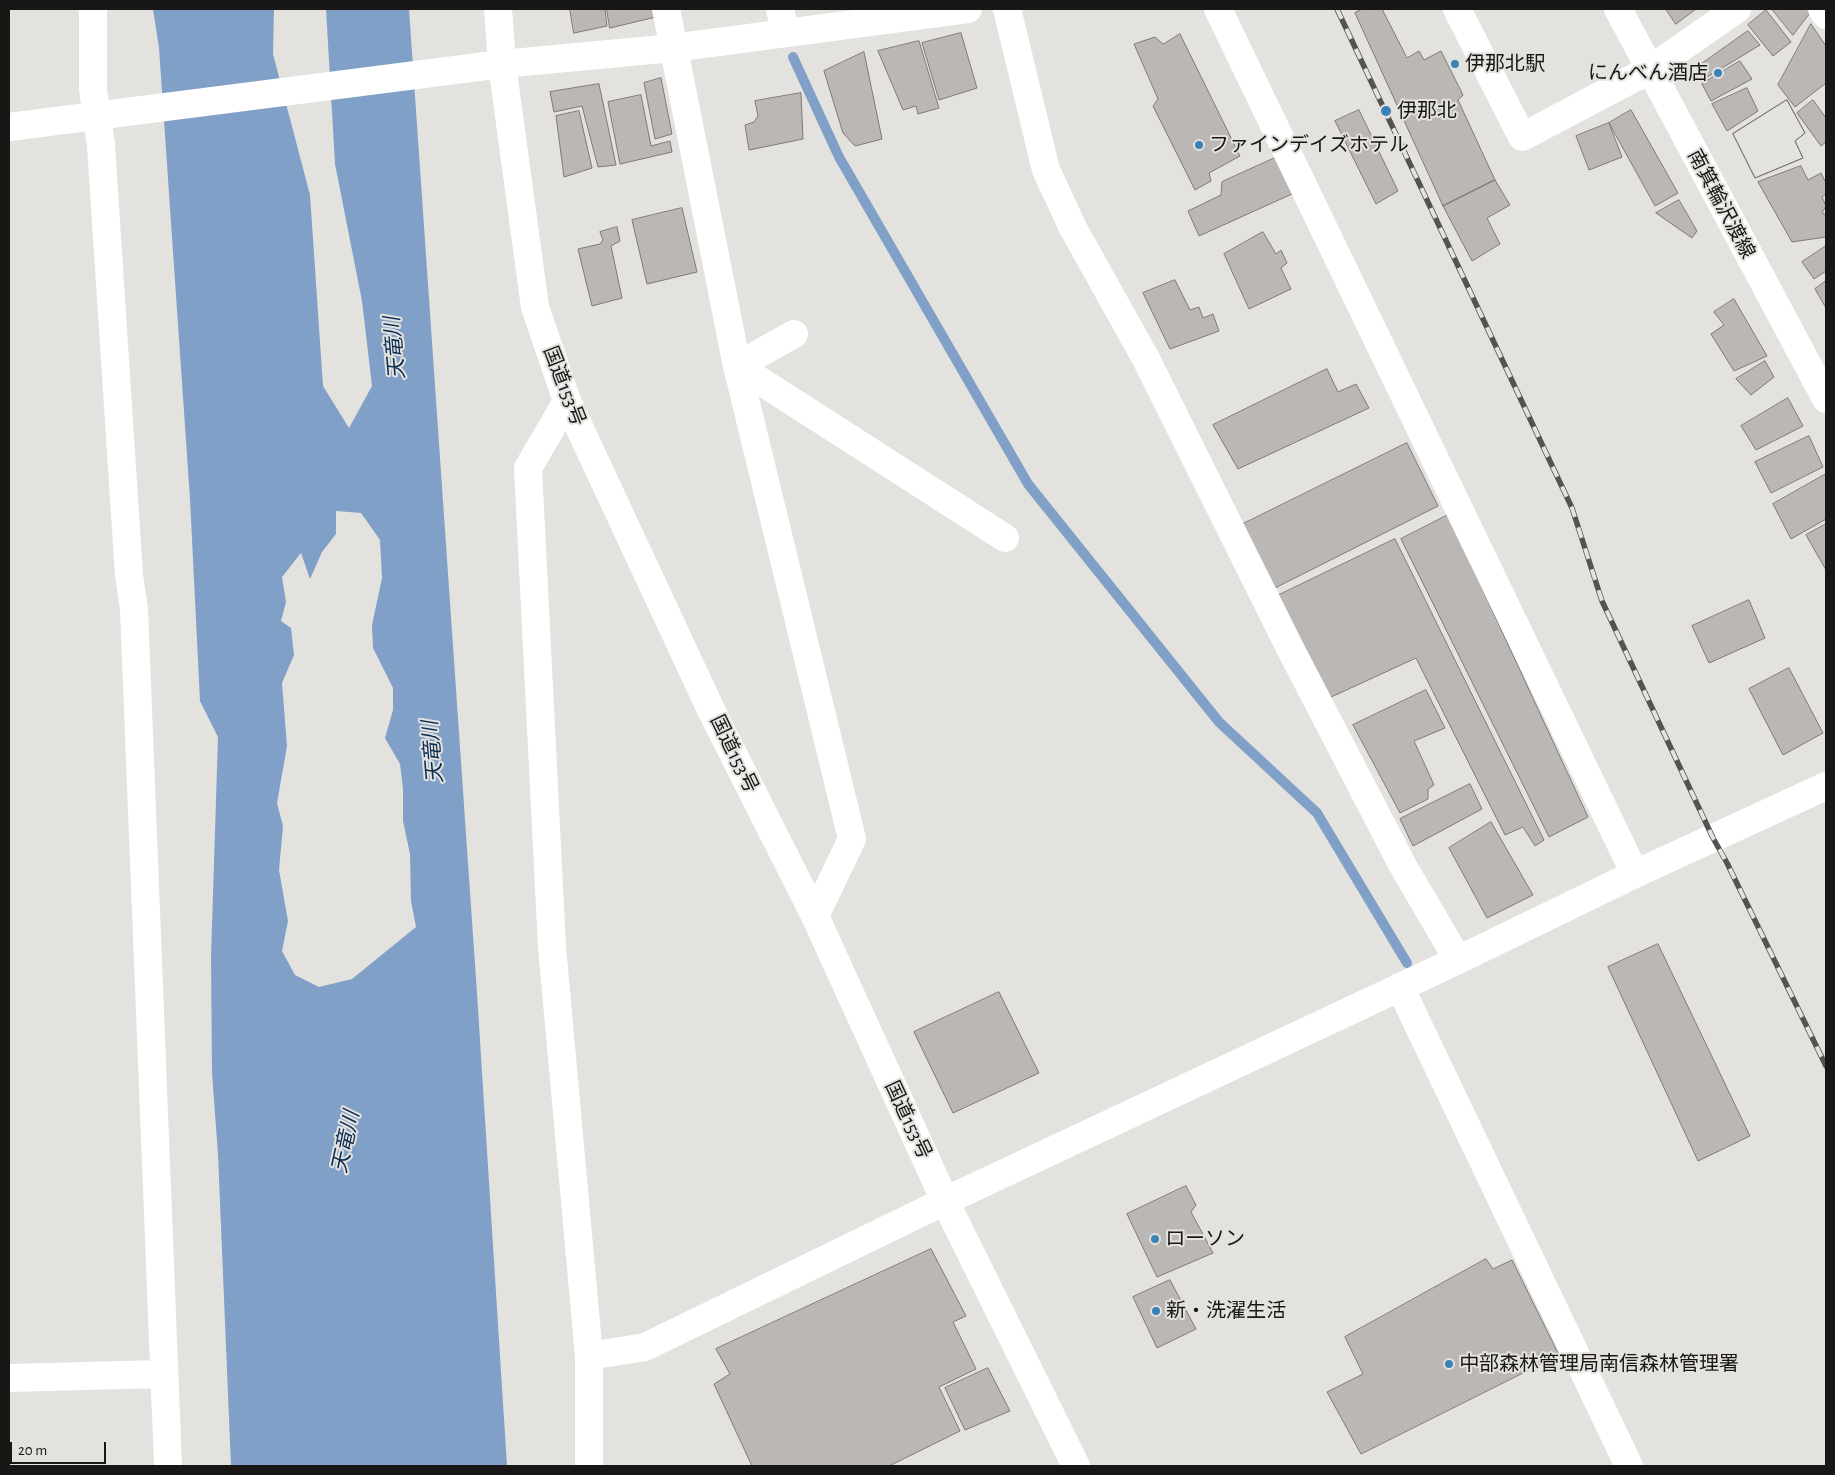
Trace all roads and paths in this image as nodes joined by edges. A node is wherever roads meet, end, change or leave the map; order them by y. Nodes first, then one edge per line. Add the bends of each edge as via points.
1 (498, 9) edge
2 (666, 9) edge
3 (968, 9) edge
4 (1008, 9) edge
5 (1218, 9) edge
6 (1457, 9) edge
7 (1618, 9) edge
8 (1737, 9) edge
9 (1822, 9) edge
10 (87, 13) edge
11 (1826, 15) edge
12 (783, 20) edge
13 (673, 48) junction
14 (502, 64) junction
15 (1649, 70) junction
16 (98, 116) junction
17 (9, 127) edge
18 (794, 334) dead end
19 (738, 366) junction
20 (1826, 399) edge
21 (567, 401) junction
22 (1005, 538) dead end
23 (1826, 786) edge
24 (1635, 874) junction
25 (814, 916) junction
26 (1458, 960) junction
27 (1400, 987) junction
28 (946, 1201) junction
29 (589, 1356) junction
30 (163, 1374) junction
31 (9, 1378) edge
32 (168, 1466) edge
33 (589, 1466) edge
34 (1076, 1466) edge
35 (1629, 1466) edge

1 - 14 main road, 国道153号
2 - 13 main road
3 - 12 main road
4 - 26 main road via 1046,170 1061,203 1146,359 1403,866
5 - 24 main road
6 - 15 main road via 1522,137
7 - 15 main road, 南箕輪沢渡線
8 - 15 main road
9 - 11 main road
10 - 16 main road
12 - 13 main road
13 - 14 main road
13 - 19 main road
14 - 16 main road
14 - 21 main road, 国道153号 via 535,307
15 - 20 main road, 南箕輪沢渡線
16 - 17 main road
16 - 30 main road via 129,576 134,609
18 - 19 main road
19 - 22 main road
19 - 25 main road via 852,839
21 - 25 main road, 国道153号 via 713,714
21 - 29 main road via 528,468 552,947
23 - 24 main road
24 - 26 main road
25 - 28 main road, 国道153号
26 - 27 main road
27 - 28 main road
27 - 35 main road
28 - 29 main road via 645,1347
28 - 34 main road, 国道153号
29 - 33 main road
30 - 31 main road
30 - 32 main road

